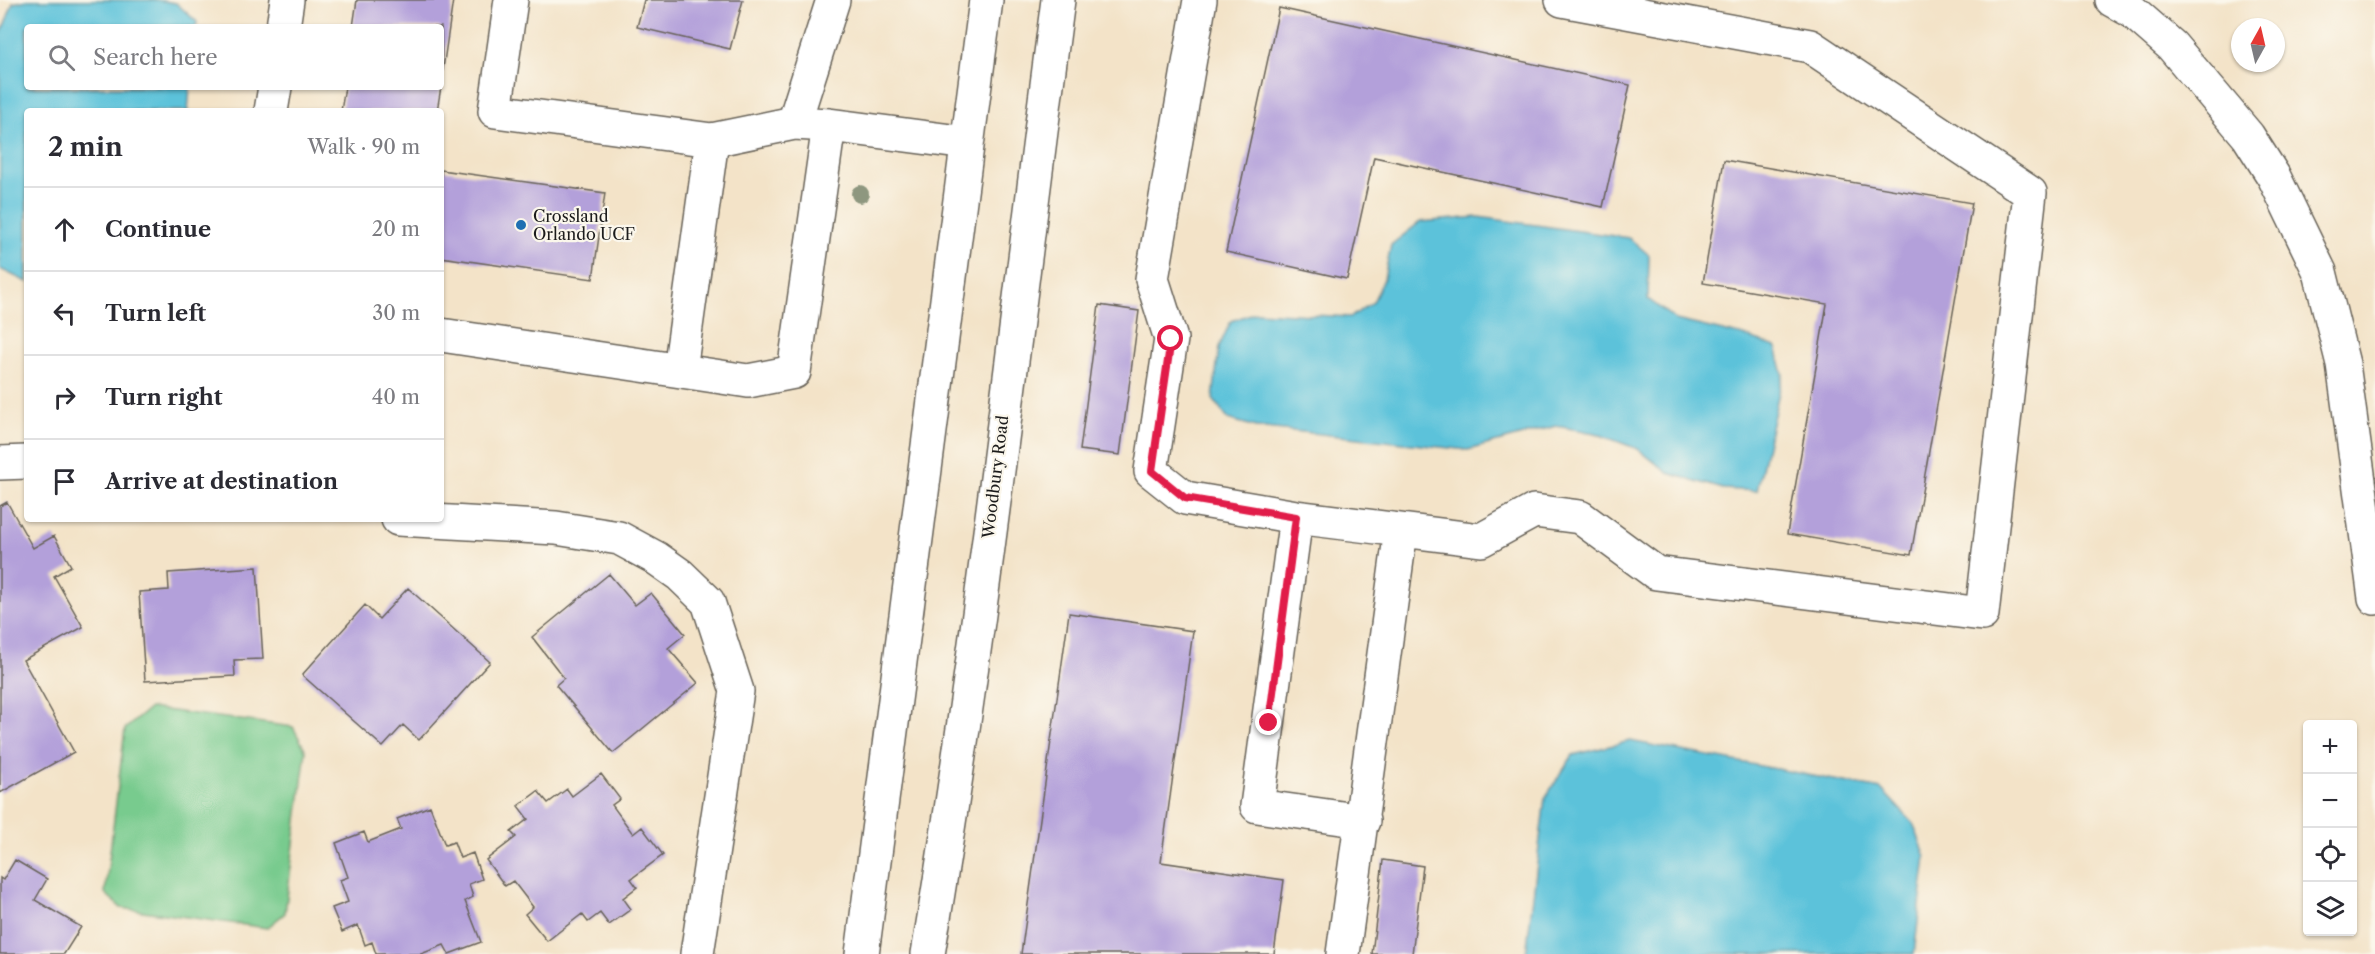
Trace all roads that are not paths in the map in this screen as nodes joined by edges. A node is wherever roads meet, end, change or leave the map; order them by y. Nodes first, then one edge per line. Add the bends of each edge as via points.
1 (287, 0) edge
2 (511, 0) edge
3 (833, 0) edge
4 (986, 0) edge
5 (1058, 0) edge
6 (1200, 0) edge
7 (1562, 0) edge
8 (2112, 0) edge
9 (283, 24) edge
10 (274, 90) edge
11 (272, 108) edge
12 (794, 123) junction
13 (829, 125) junction
14 (712, 140) junction
15 (967, 143) junction
16 (444, 334) edge
17 (680, 370) junction
18 (24, 462) edge
19 (0, 463) edge
20 (1296, 517) junction
21 (444, 522) edge
22 (1401, 530) junction
23 (2375, 598) edge
24 (1363, 821) junction
25 (697, 954) edge
26 (862, 954) edge
27 (928, 954) edge
28 (1343, 954) edge

1 - 9 main road
2 - 14 main road via 495,111
3 - 12 main road
4 - 15 main road
5 - 27 main road, Woodbury Road via 990,523
6 - 20 main road via 1152,279 1171,339 1152,471 1185,498
7 - 22 main road via 1810,46 2030,193 1982,614 1656,573 1580,517 1534,511 1481,540
8 - 23 main road via 2132,11 2172,46 2248,136 2274,177 2320,272 2343,364
10 - 11 main road
12 - 13 main road
12 - 14 main road
13 - 15 main road
13 - 17 main road via 794,372 748,381
14 - 17 main road
15 - 26 main road
16 - 17 main road
18 - 19 main road
20 - 22 main road
20 - 24 main road via 1257,806
21 - 25 main road via 556,528 619,538 664,564 708,603 737,691
22 - 24 main road
24 - 28 main road

